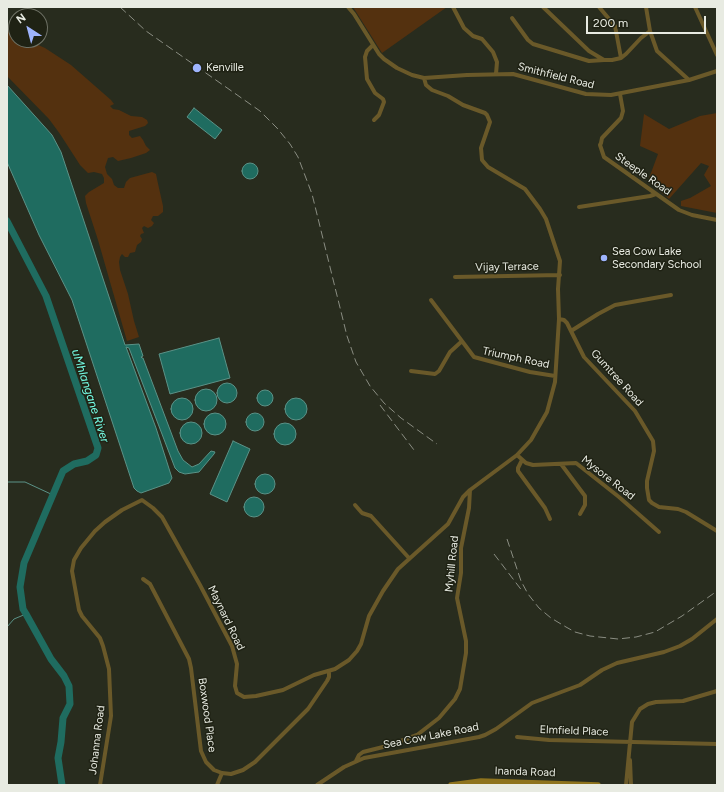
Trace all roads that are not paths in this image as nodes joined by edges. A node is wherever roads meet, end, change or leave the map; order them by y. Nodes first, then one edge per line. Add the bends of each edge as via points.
1 (348, 7) edge
2 (453, 7) edge
3 (543, 7) edge
4 (599, 7) edge
5 (646, 7) edge
6 (695, 7) edge
7 (512, 18) dead end
8 (650, 31) junction
9 (373, 45) junction
10 (717, 55) edge
11 (621, 58) junction
12 (604, 60) junction
13 (717, 71) edge
14 (496, 74) junction
15 (424, 78) junction
16 (690, 80) junction
17 (620, 94) junction
18 (374, 120) dead end
19 (656, 194) junction
20 (579, 207) dead end
21 (717, 220) edge
22 (560, 275) junction
23 (455, 277) dead end
24 (671, 295) dead end
25 (431, 300) dead end
26 (559, 319) junction
27 (571, 331) junction
28 (461, 342) junction
29 (411, 371) dead end
30 (555, 376) junction
31 (517, 454) junction
32 (522, 460) junction
33 (561, 464) junction
34 (470, 490) junction
35 (142, 500) joint
36 (355, 505) dead end
37 (580, 514) dead end
38 (550, 519) dead end
39 (717, 531) edge
40 (659, 532) dead end
41 (409, 558) junction
42 (143, 579) dead end
43 (717, 619) edge
44 (329, 671) junction
45 (717, 691) edge
46 (517, 737) dead end
47 (630, 742) junction
48 (717, 744) edge
49 (356, 761) junction
50 (222, 773) junction
51 (628, 783) edge
52 (100, 785) edge
53 (217, 785) edge
54 (317, 785) edge
55 (452, 785) edge
56 (598, 785) edge

1 - 9 street, Smithfield Road
2 - 14 street via 464,28 473,36 482,39 493,52
3 - 12 street via 589,51
4 - 11 street via 615,26
5 - 8 street
6 - 10 street
7 - 12 street via 533,44 589,61
8 - 11 street
8 - 16 street via 658,53
9 - 15 street, Smithfield Road via 384,59 397,68
9 - 18 street via 365,57 367,79 384,102
11 - 12 street
13 - 16 street, Smithfield Road
14 - 15 street, Smithfield Road
14 - 17 street, Smithfield Road via 517,74 586,94
15 - 22 street via 426,85 432,90 485,113 490,118 481,148 482,160 488,167 525,189 540,209 548,223 559,255
16 - 17 street, Smithfield Road
17 - 19 street, Steeple Road via 623,114 602,138 602,154 609,162
19 - 20 street
19 - 21 street, Steeple Road via 684,213
22 - 23 street, Vijay Terrace
22 - 26 street
24 - 27 street via 615,305
25 - 28 street, Triumph Road
26 - 27 street, Gumtree Road via 566,322
26 - 30 street
27 - 39 street, Gumtree Road via 584,357 635,411 653,441 654,451 646,488 649,500 658,507 686,512
28 - 29 street via 450,352 435,374
28 - 30 street, Triumph Road via 477,359
30 - 31 street via 544,419 531,440
31 - 32 street
31 - 34 street
32 - 33 street, Mysore Road via 533,465
32 - 38 street via 518,471
33 - 37 street via 585,496 585,505
33 - 40 street, Mysore Road via 578,464
34 - 41 street, Maynard Road via 463,497 448,524
34 - 49 street, Myhill Road via 461,548 457,598 466,641 458,694 443,714 422,732 411,738 363,752
35 - 44 street, Maynard Road via 162,517 227,637 236,660 235,686 239,695 256,696 283,690 314,675
35 - 52 street, Johanna Road via 122,510 100,526 81,548 72,566 79,610 100,638 108,669 111,716
36 - 41 street via 362,513 371,516
41 - 44 street, Maynard Road via 398,569 369,616 357,651 342,665
42 - 50 street, Boxwood Place via 150,584 189,659 203,756 210,766
43 - 49 street, Sea Cow Lake Road via 680,646 617,662 575,688 532,702 485,735
44 - 50 street via 327,682 314,703 262,756 243,770 231,774
45 - 47 street via 683,701 648,704 640,709 632,722
46 - 47 street, Elmfield Place
47 - 48 street, Elmfield Place
47 - 51 street
49 - 54 street, Sea Cow Lake Road
50 - 53 street
55 - 56 main road, Inanda Road via 481,781

